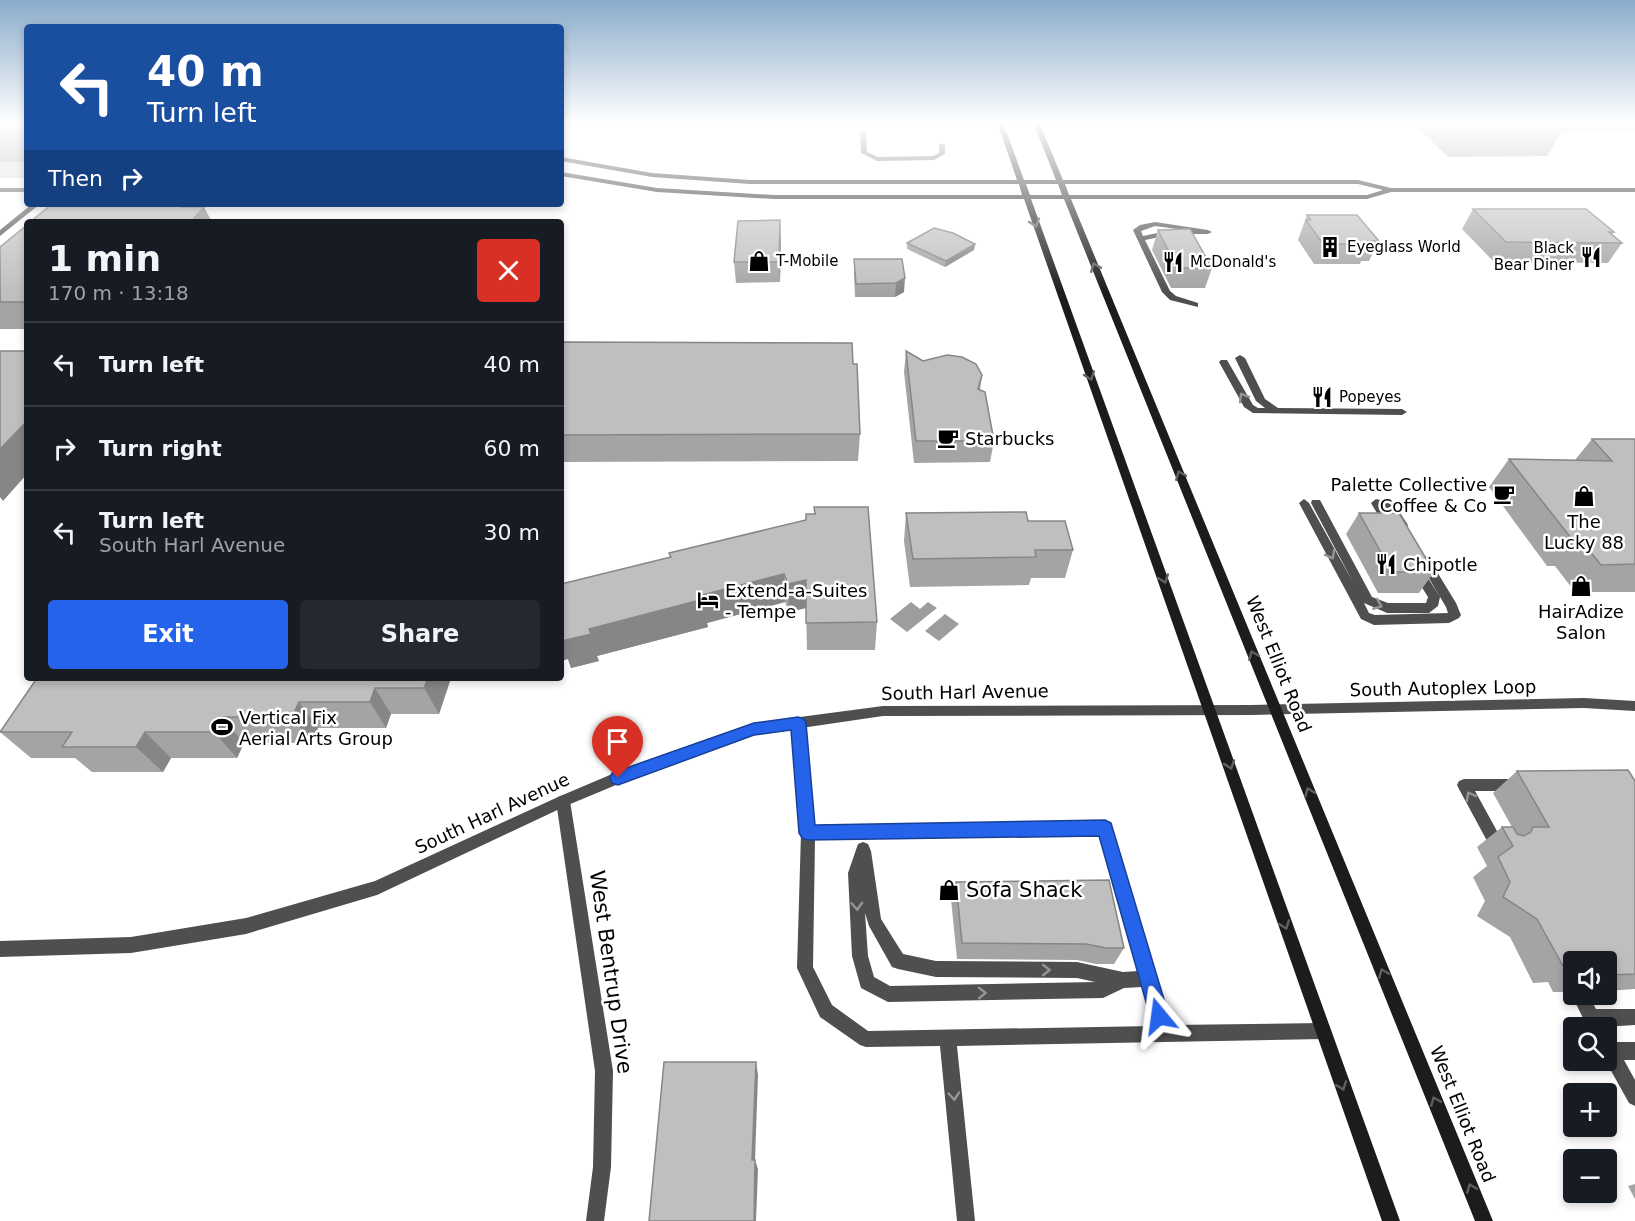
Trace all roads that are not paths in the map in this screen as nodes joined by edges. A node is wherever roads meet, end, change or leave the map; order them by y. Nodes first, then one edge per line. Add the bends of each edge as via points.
1 (590, 179) edge
2 (708, 179) edge
3 (1021, 179) edge
4 (1059, 181) junction
5 (750, 182) junction
6 (1022, 182) junction
7 (632, 186) junction
8 (0, 190) edge
9 (24, 190) edge
10 (1391, 190) junction
11 (1635, 190) edge
12 (1066, 197) junction
13 (1027, 198) junction
14 (32, 207) edge
15 (1208, 232) dead end
16 (0, 234) edge
17 (1195, 305) dead end
18 (1240, 358) dead end
19 (1224, 362) dead end
20 (1276, 411) junction
21 (1402, 412) dead end
22 (1382, 503) dead end
23 (1410, 547) junction
24 (1635, 706) edge
25 (1210, 710) junction
26 (1251, 710) joint
27 (1275, 710) junction
28 (798, 723) junction
29 (1532, 784) edge
30 (563, 801) junction
31 (863, 832) junction
32 (807, 833) junction
33 (1498, 848) dead end
34 (863, 849) junction
35 (0, 949) edge
36 (1149, 978) junction
37 (1123, 980) junction
38 (1635, 1017) edge
39 (1617, 1019) edge
40 (1323, 1031) junction
41 (1164, 1035) junction
42 (948, 1038) junction
43 (1617, 1049) edge
44 (1635, 1051) edge
45 (1617, 1064) edge
46 (1635, 1097) edge
47 (595, 1221) edge
48 (966, 1221) edge
49 (1391, 1221) edge
50 (1484, 1221) edge

1 - 7 main road
2 - 5 main road
3 - 6 main road
4 - 6 main road
4 - 10 main road via 1358,182
4 - 12 main road, West Elliot Road
5 - 6 main road
5 - 7 main road via 718,186 651,182
6 - 13 main road
7 - 13 main road via 783,198
8 - 9 street
10 - 11 main road
10 - 12 main road via 1367,197
12 - 13 main road
27 -> 12 main road, West Elliot Road
13 -> 25 main road
14 - 16 street
15 - 17 street via 1158,233 1140,239 1166,292
18 - 20 street via 1261,401
20 -> 19 street via 1249,407
20 - 21 street
22 - 23 street
23 - 23 street via 1455,615 1374,620 1365,616 1310,503 1368,600 1387,608 1429,608 1434,603
24 - 27 street, South Autoplex Loop via 1584,703
25 - 26 street, South Harl Avenue
25 - 28 street, South Harl Avenue via 883,711
25 -> 40 main road
26 - 27 street, South Autoplex Loop
50 -> 27 main road, West Elliot Road
28 - 30 street, South Harl Avenue via 754,729 636,770
28 - 32 street
33 -> 29 street via 1464,785
30 - 35 street, South Harl Avenue via 377,888 246,926 131,945
30 - 47 street, West Bentrup Drive via 604,1071 602,1167
31 - 32 street
31 - 34 street
31 - 36 street via 1105,828
32 - 42 street via 805,968 826,1011 866,1038
34 -> 37 street via 874,921 898,961 936,969 1077,970
34 -> 37 street via 855,873 860,956 867,982 888,994 1103,990
36 - 37 street
36 - 41 street
38 - 39 street
40 - 41 street
40 -> 49 main road
41 - 42 street
42 -> 48 street
43 - 44 street
45 - 46 street

